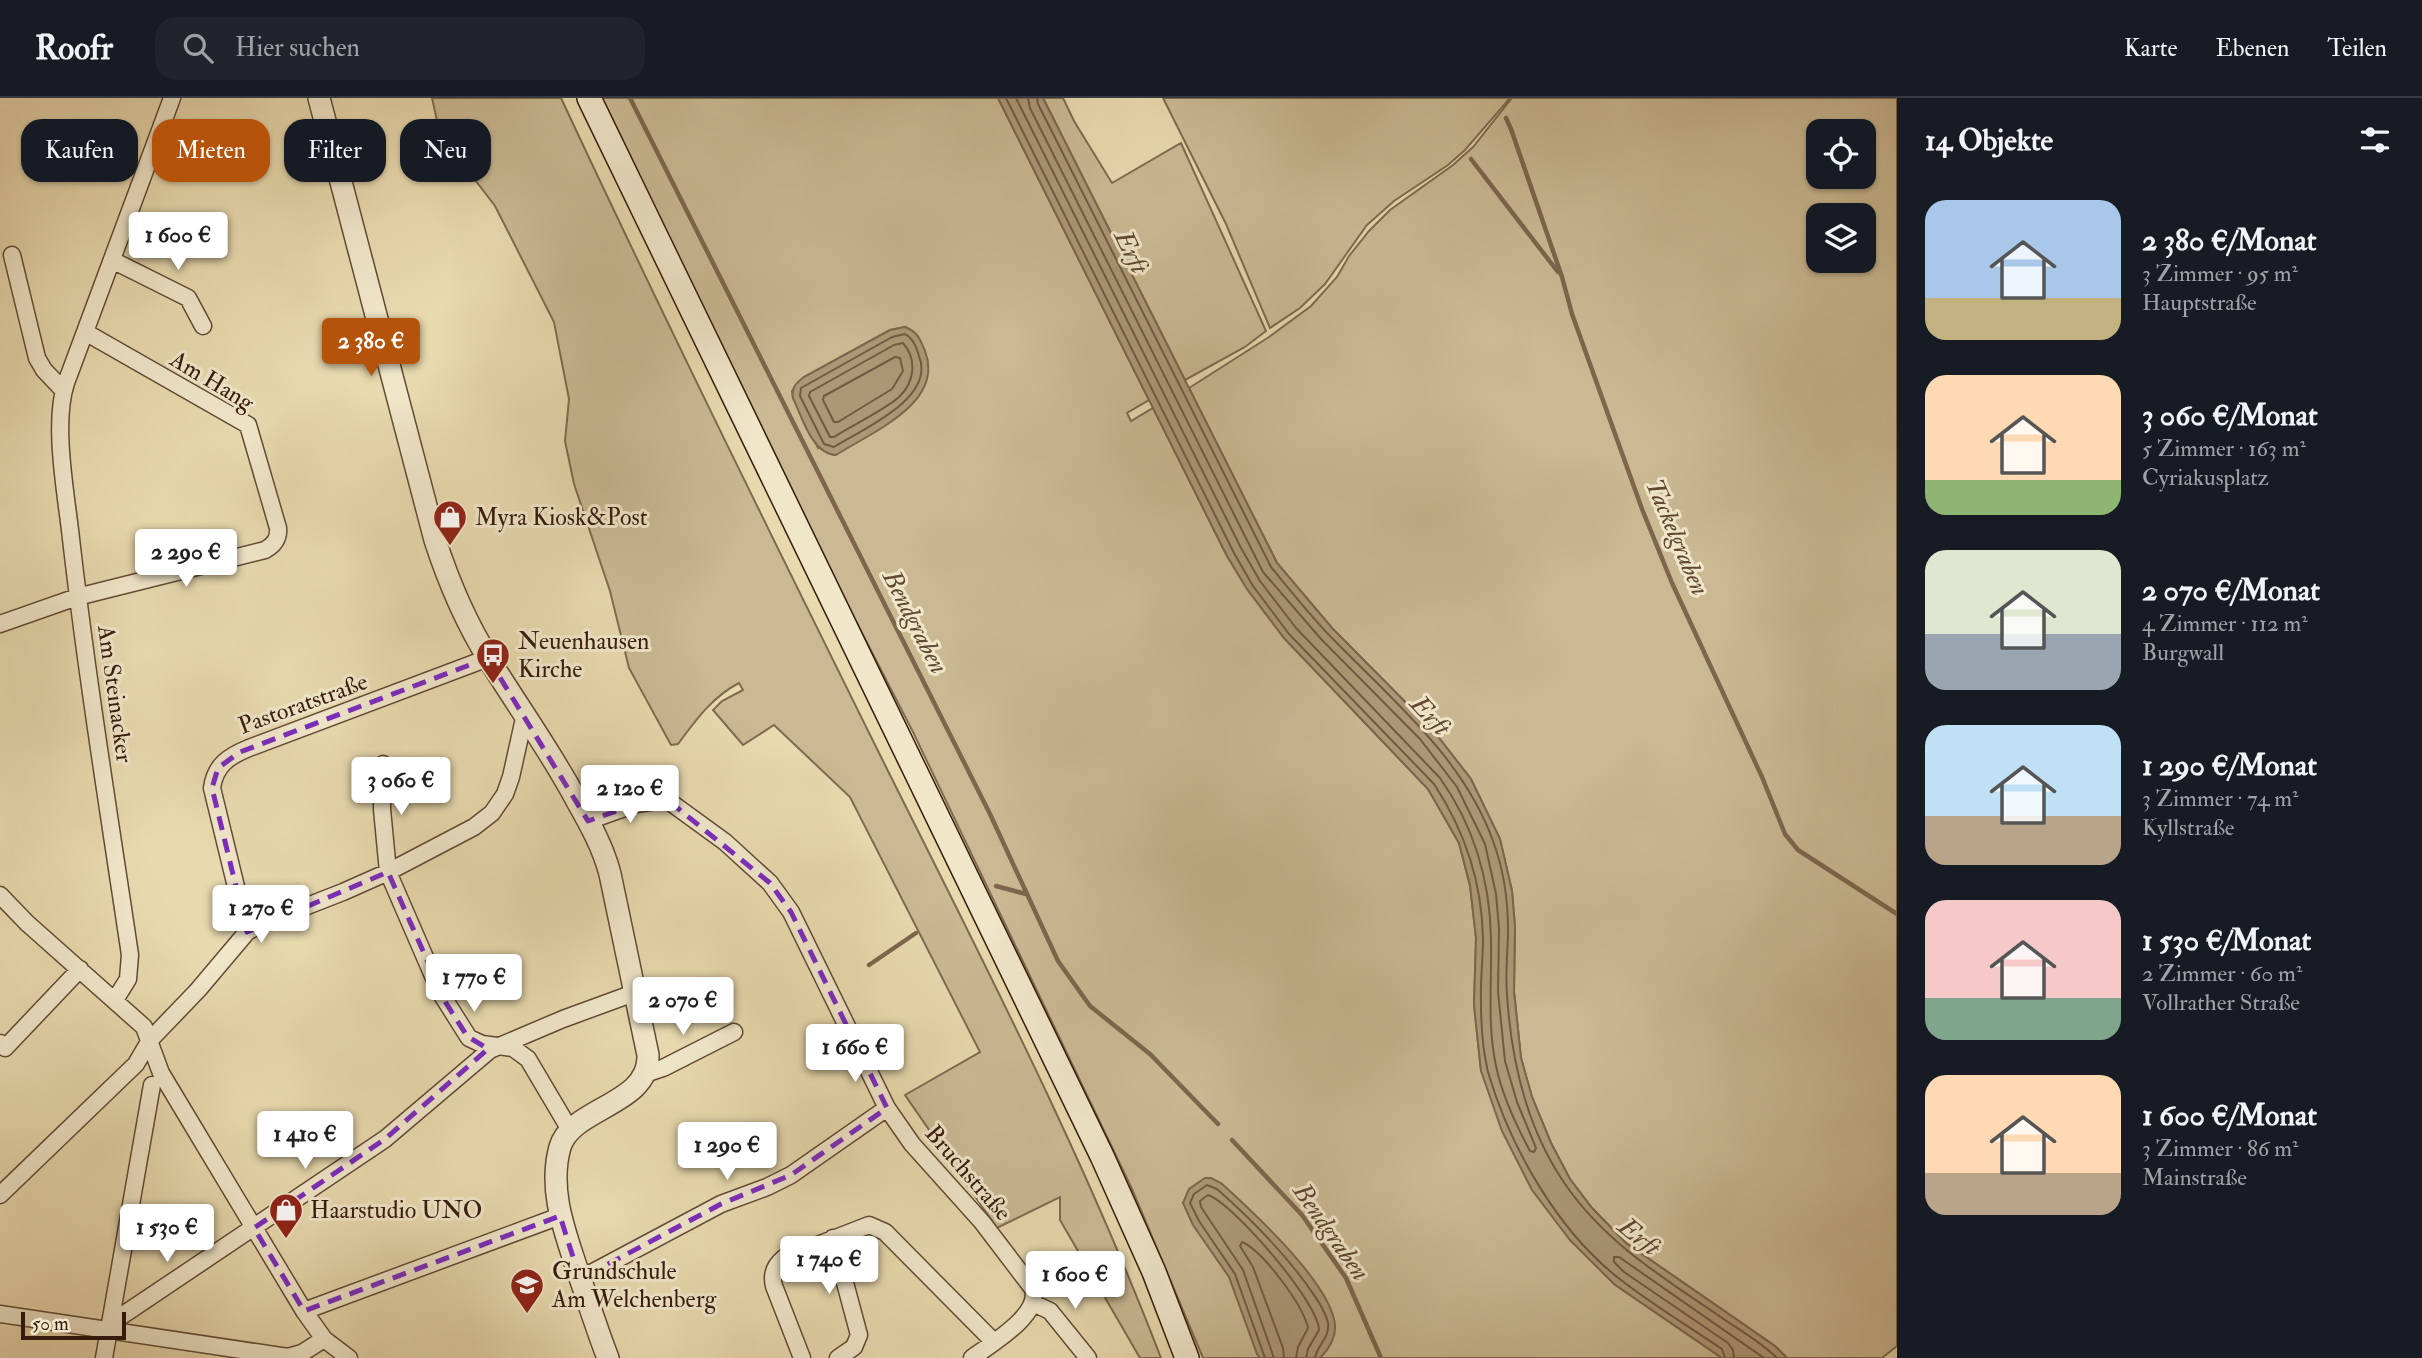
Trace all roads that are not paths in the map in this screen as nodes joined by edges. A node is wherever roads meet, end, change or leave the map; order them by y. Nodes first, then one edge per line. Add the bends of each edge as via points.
1 (172, 98) edge
2 (319, 98) edge
3 (589, 98) edge
4 (12, 255) dead end
5 (112, 260) junction
6 (203, 326) dead end
7 (85, 332) junction
8 (63, 390) junction
9 (77, 597) junction
10 (0, 624) edge
11 (488, 658) junction
12 (525, 714) junction
13 (383, 764) dead end
14 (588, 821) junction
15 (388, 872) junction
16 (0, 895) edge
17 (6, 914) edge
18 (247, 932) junction
19 (80, 969) junction
20 (634, 993) junction
21 (116, 1000) junction
22 (734, 1032) dead end
23 (150, 1040) junction
24 (0, 1043) edge
25 (497, 1045) junction
26 (645, 1074) junction
27 (152, 1084) dead end
28 (887, 1108) junction
29 (570, 1130) junction
30 (3, 1185) edge
31 (560, 1216) junction
32 (254, 1228) junction
33 (833, 1238) junction
34 (580, 1279) junction
35 (1033, 1303) junction
36 (303, 1311) junction
37 (0, 1314) edge
38 (109, 1330) junction
39 (324, 1339) junction
40 (984, 1352) edge
41 (104, 1358) edge
42 (349, 1358) edge
43 (608, 1358) edge
44 (802, 1358) edge
45 (838, 1358) edge
46 (1088, 1358) edge
47 (1187, 1358) edge

1 - 5 street, Am Steinacker
2 - 11 street via 435,540 460,608
3 - 47 main road via 1102,1156
4 - 8 street via 37,358
5 - 6 street via 188,298
5 - 7 street, Am Steinacker
7 - 8 street, Am Steinacker
7 - 9 street, Am Hang via 248,425 278,528 275,544 265,550
8 - 9 street, Am Steinacker via 63,467
9 - 10 street
9 - 21 street, Am Steinacker via 130,955 128,979
11 - 12 street
11 - 18 street, Pastoratstraße via 249,748 223,762 214,778 213,793
12 - 14 street
12 - 15 street via 511,778 496,807 474,827
13 - 15 street
14 - 20 street via 607,863
14 - 28 street, Bruchstraße via 643,802 663,801 674,804 747,861 781,895
15 - 18 street
15 - 25 street via 435,982 460,1027 474,1041
16 - 17 street
17 - 19 street
18 - 23 street
19 - 21 street
19 - 24 street via 5,1048
20 - 25 street
20 - 26 street via 648,1055
21 - 23 street
22 - 26 street
23 - 30 street via 136,1064
23 - 32 street via 161,1073
25 - 29 street via 516,1049 528,1059
25 - 32 street via 384,1139
26 - 29 street via 626,1094
27 - 38 street
28 - 34 street via 791,1175 721,1204
28 - 35 street, Bruchstraße via 918,1152 1027,1279
29 - 31 street via 560,1148 557,1168
31 - 34 street
31 - 36 street
32 - 36 street
32 - 38 street via 120,1317
33 - 40 street via 863,1226 882,1230
33 - 44 street via 784,1258 774,1271 773,1282
33 - 45 street via 859,1335 854,1347
34 - 43 street
35 - 40 street via 1027,1314
35 - 46 street via 1052,1312
36 - 39 street
37 - 38 street
38 - 39 street via 291,1357
38 - 41 street
39 - 42 street

